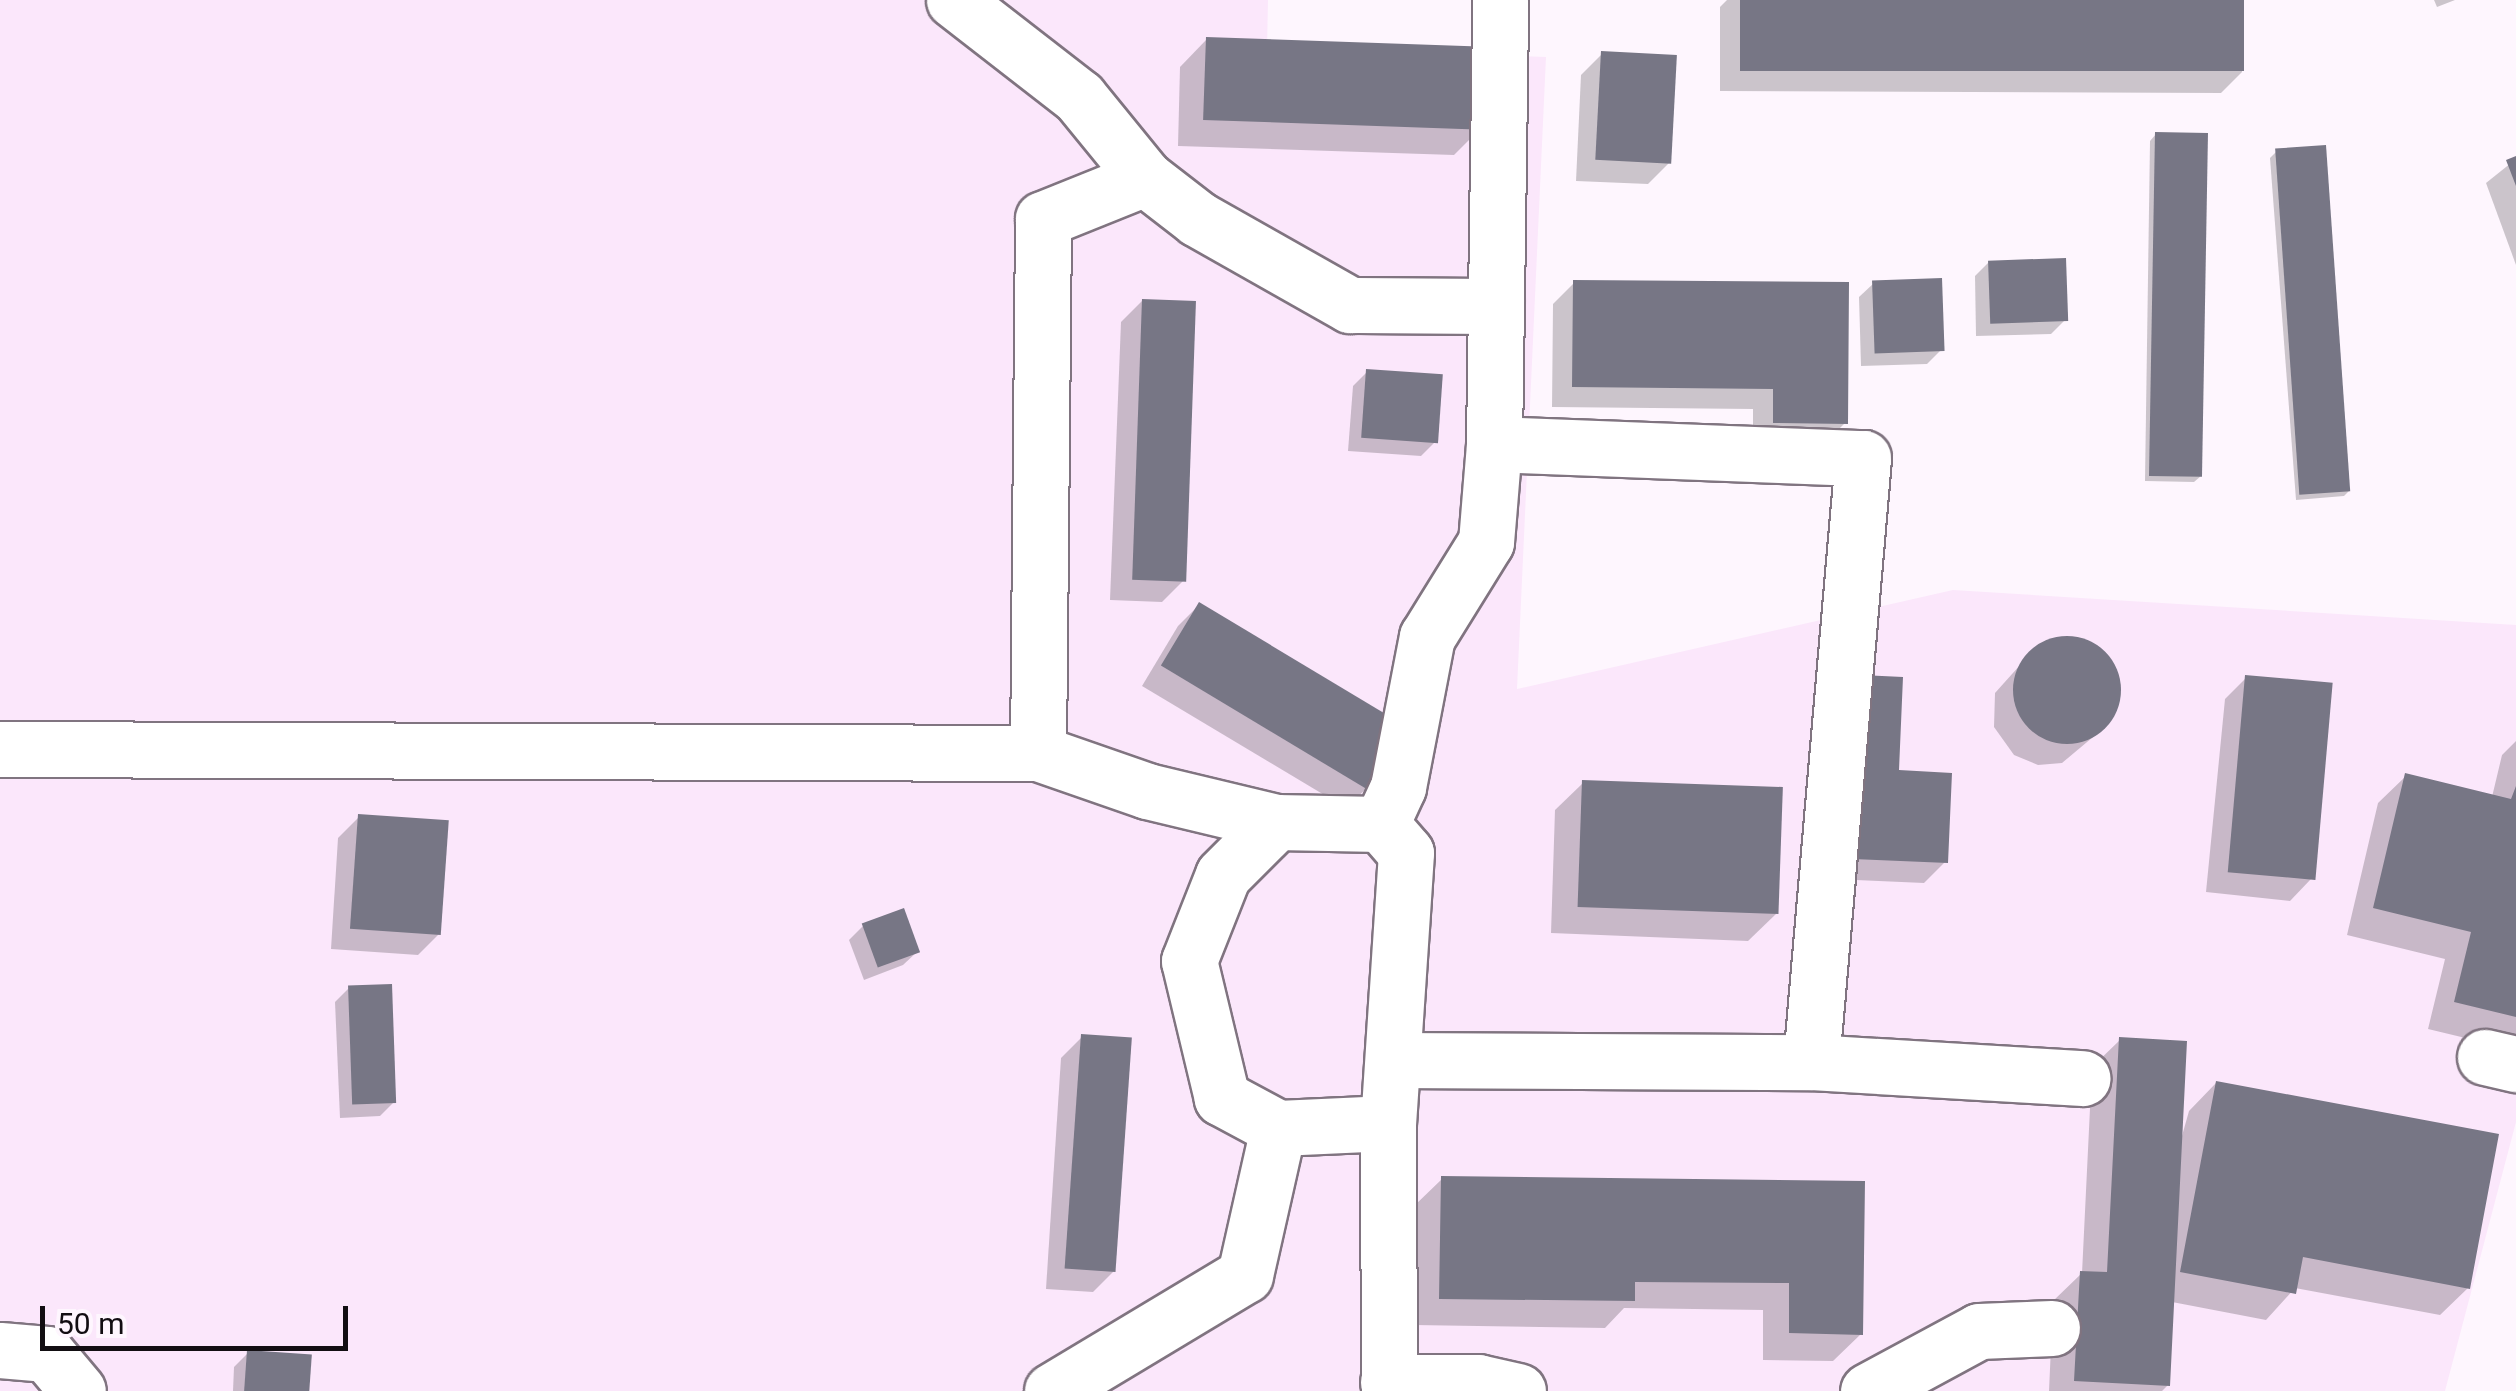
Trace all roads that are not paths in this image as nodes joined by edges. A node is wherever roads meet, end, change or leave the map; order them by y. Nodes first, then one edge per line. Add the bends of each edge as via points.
1 (954, 0) edge
2 (1500, 0) edge
3 (1145, 178) junction
4 (1496, 306) junction
5 (1494, 444) junction
6 (0, 749) edge
7 (1038, 754) junction
8 (1276, 822) junction
9 (1381, 824) junction
10 (1394, 1060) junction
11 (1811, 1062) junction
12 (2083, 1078) dead end
13 (1388, 1124) junction
14 (1278, 1128) junction
15 (2052, 1328) dead end
16 (0, 1350) edge
17 (1388, 1387) edge
18 (78, 1391) edge
19 (1052, 1391) edge
20 (1518, 1391) edge
21 (1868, 1391) edge

1 - 3 lane via 1078,97
2 - 4 lane
3 - 4 lane via 1198,219 1350,304
3 - 7 lane via 1043,219
4 - 5 lane
5 - 9 lane via 1486,542 1427,637 1398,787
5 - 11 lane via 1863,458
6 - 7 lane
7 - 8 lane via 1148,791
8 - 9 lane
8 - 14 lane via 1222,875 1190,961 1222,1098
9 - 10 lane via 1406,853
10 - 11 lane
10 - 13 lane
11 - 12 lane
13 - 14 lane
13 - 17 lane
14 - 19 lane via 1245,1274
15 - 21 lane via 1979,1332
16 - 18 lane via 47,1354
17 - 20 lane via 1478,1382

